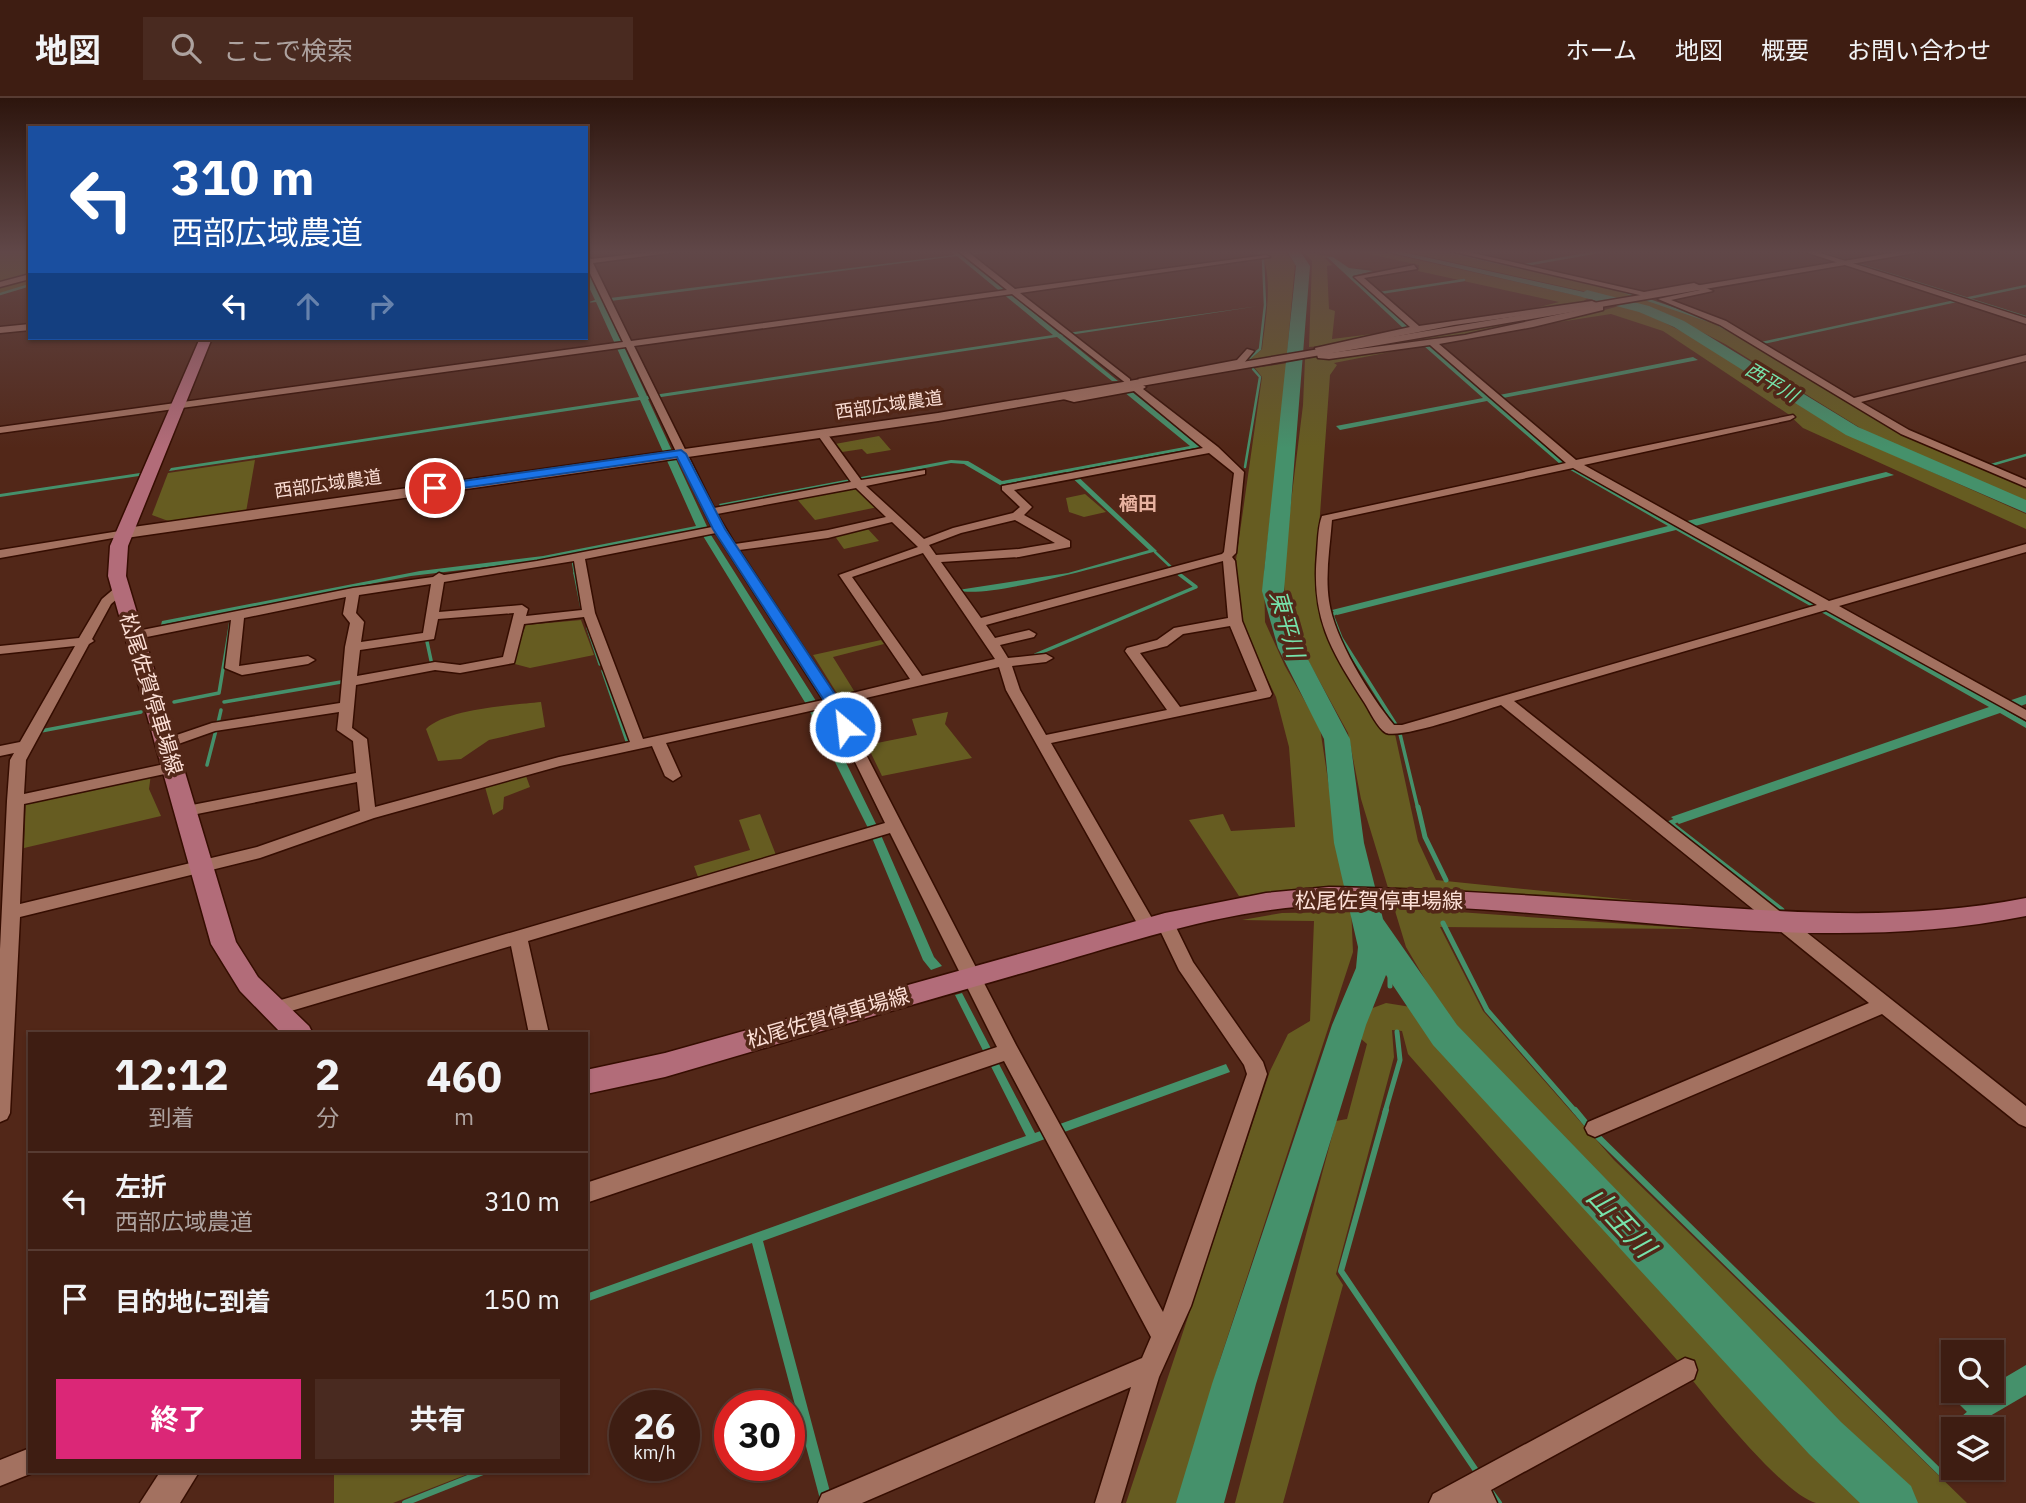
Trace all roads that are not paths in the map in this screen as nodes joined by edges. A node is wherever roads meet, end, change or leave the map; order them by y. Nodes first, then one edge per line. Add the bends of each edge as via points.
1 (615, 317) edge
2 (828, 317) edge
3 (1043, 317) edge
4 (1403, 317) edge
5 (1484, 317) edge
6 (1536, 317) edge
7 (1570, 317) edge
8 (1707, 317) edge
9 (28, 327) edge
10 (1416, 328) junction
11 (0, 330) edge
12 (205, 340) edge
13 (1431, 342) junction
14 (628, 344) junction
15 (1250, 351) dead end
16 (1320, 353) junction
17 (2026, 358) edge
18 (1249, 369) dead end
19 (1132, 385) junction
20 (1061, 397) junction
21 (1852, 401) junction
22 (180, 406) junction
23 (1790, 416) dead end
24 (0, 430) edge
25 (822, 434) junction
26 (1214, 449) junction
27 (681, 454) junction
28 (1567, 466) junction
29 (921, 472) dead end
30 (857, 482) junction
31 (2026, 484) edge
32 (710, 513) junction
33 (1017, 516) junction
34 (895, 518) junction
35 (716, 530) junction
36 (126, 533) junction
37 (731, 548) junction
38 (2026, 548) edge
39 (926, 550) junction
40 (0, 554) edge
41 (1226, 557) junction
42 (579, 558) junction
43 (439, 577) junction
44 (120, 590) junction
45 (353, 592) junction
46 (1828, 605) junction
47 (589, 613) junction
48 (238, 614) junction
49 (432, 616) junction
50 (518, 621) junction
51 (1235, 621) junction
52 (979, 623) junction
53 (1029, 634) dead end
54 (132, 636) junction
55 (87, 640) junction
56 (992, 643) junction
57 (352, 647) junction
58 (0, 650) edge
59 (1046, 658) dead end
60 (308, 660) dead end
61 (1005, 664) junction
62 (350, 681) junction
63 (918, 681) junction
64 (1503, 700) junction
65 (828, 703) junction
66 (345, 707) junction
67 (1177, 713) junction
68 (2021, 713) edge
69 (657, 740) junction
70 (1043, 740) junction
71 (167, 743) junction
72 (638, 744) junction
73 (26, 746) junction
74 (0, 751) edge
75 (174, 767) junction
76 (364, 776) junction
77 (673, 776) dead end
78 (15, 801) junction
79 (187, 811) junction
80 (368, 814) junction
81 (890, 827) junction
82 (6, 862) edge
83 (202, 864) junction
84 (2026, 907) edge
85 (11, 913) junction
86 (1779, 921) junction
87 (1156, 925) junction
88 (518, 938) junction
89 (4, 966) edge
90 (971, 977) junction
91 (1884, 1005) junction
92 (274, 1009) junction
93 (297, 1032) edge
94 (539, 1032) edge
95 (998, 1055) junction
96 (2, 1079) edge
97 (588, 1082) edge
98 (0, 1113) edge
99 (2026, 1118) edge
100 (1595, 1128) dead end
101 (588, 1193) edge
102 (1163, 1335) junction
103 (1152, 1366) junction
104 (1685, 1370) dead end
105 (28, 1462) edge
106 (0, 1473) edge
107 (182, 1473) edge
108 (1479, 1495) edge
109 (835, 1501) edge
110 (158, 1503) edge
111 (1108, 1503) edge
112 (1442, 1503) edge

1 - 14 street
2 - 14 street
3 - 19 street
4 - 10 street
5 - 10 street
6 - 16 street
7 - 13 street
8 - 21 street
9 - 11 street
10 - 16 street via 1318,350
12 - 22 main road, 松尾佐賀停車場線
13 - 16 street via 1329,356
13 - 28 street
14 - 22 street
14 - 27 street
15 - 19 street via 1240,362
16 - 20 street, 西部広域農道
17 - 21 street
18 - 19 street
19 - 20 street via 1074,400
19 - 26 street
20 - 25 street, 西部広域農道
21 - 31 street via 1905,432
22 - 24 street
22 - 36 main road, 松尾佐賀停車場線
23 - 28 street
25 - 27 street, 西部広域農道
25 - 30 street
26 - 33 street via 1006,488 1026,507
26 - 41 street via 1239,472
27 - 32 street
27 - 36 street, 西部広域農道
28 - 46 street
28 - 64 street via 1326,518 1321,581 1330,630 1386,726 1403,729
29 - 30 street
30 - 32 street
30 - 34 street
32 - 35 street
33 - 39 street via 957,530
33 - 39 street via 1066,544 1018,553
34 - 37 street via 828,534
34 - 39 street
35 - 37 street
35 - 42 street
36 - 40 street
36 - 44 main road, 松尾佐賀停車場線 via 116,562
37 - 65 street
38 - 46 street
39 - 52 street
39 - 63 street via 845,575
41 - 51 street
41 - 52 street
42 - 43 street
42 - 47 street
43 - 45 street
43 - 49 street
44 - 54 main road, 松尾佐賀停車場線
44 - 55 street via 106,602
45 - 48 street
45 - 57 street via 349,614 357,622
46 - 64 street
46 - 68 street
47 - 50 street
47 - 72 street
48 - 54 street
48 - 60 street via 232,668 243,671
49 - 50 street via 522,609
49 - 57 street via 423,637
50 - 62 street via 509,660 460,669 435,666
51 - 67 street via 1265,694
51 - 67 street via 1179,631 1162,643 1132,651
52 - 56 street
53 - 56 street
54 - 71 main road, 松尾佐賀停車場線
55 - 58 street
55 - 73 street
56 - 61 street
57 - 62 street
59 - 61 street
61 - 63 street
61 - 70 street via 1013,690
62 - 66 street
63 - 65 street
64 - 86 street
65 - 69 street
65 - 81 street
66 - 71 street via 212,727
66 - 76 street via 344,730 360,739
67 - 70 street
69 - 72 street
69 - 77 street
70 - 87 street
71 - 75 main road, 松尾佐賀停車場線
72 - 80 street
73 - 74 street
73 - 78 street via 16,770
75 - 78 street
75 - 79 main road, 松尾佐賀停車場線
76 - 79 street
76 - 80 street
78 - 82 street
79 - 83 main road, 松尾佐賀停車場線
80 - 83 street via 287,845
81 - 88 street
81 - 90 street
82 - 85 street
83 - 85 street
83 - 92 main road, 松尾佐賀停車場線 via 225,944 249,984
84 - 86 main road, 松尾佐賀停車場線 via 1914,924
85 - 89 street
86 - 87 main road, 松尾佐賀停車場線 via 1329,896 1237,907
86 - 91 street
87 - 90 main road, 松尾佐賀停車場線
87 - 102 street via 1257,1074 1179,1306
88 - 92 street
88 - 94 street
89 - 96 street
90 - 95 street
90 - 97 main road, 松尾佐賀停車場線 via 665,1065
91 - 99 street
91 - 100 street
92 - 93 main road, 松尾佐賀停車場線
95 - 101 street
95 - 102 street via 1052,1131
96 - 98 street
102 - 103 street
103 - 109 street
103 - 111 street
104 - 108 street
105 - 106 street
107 - 110 street
108 - 112 street

